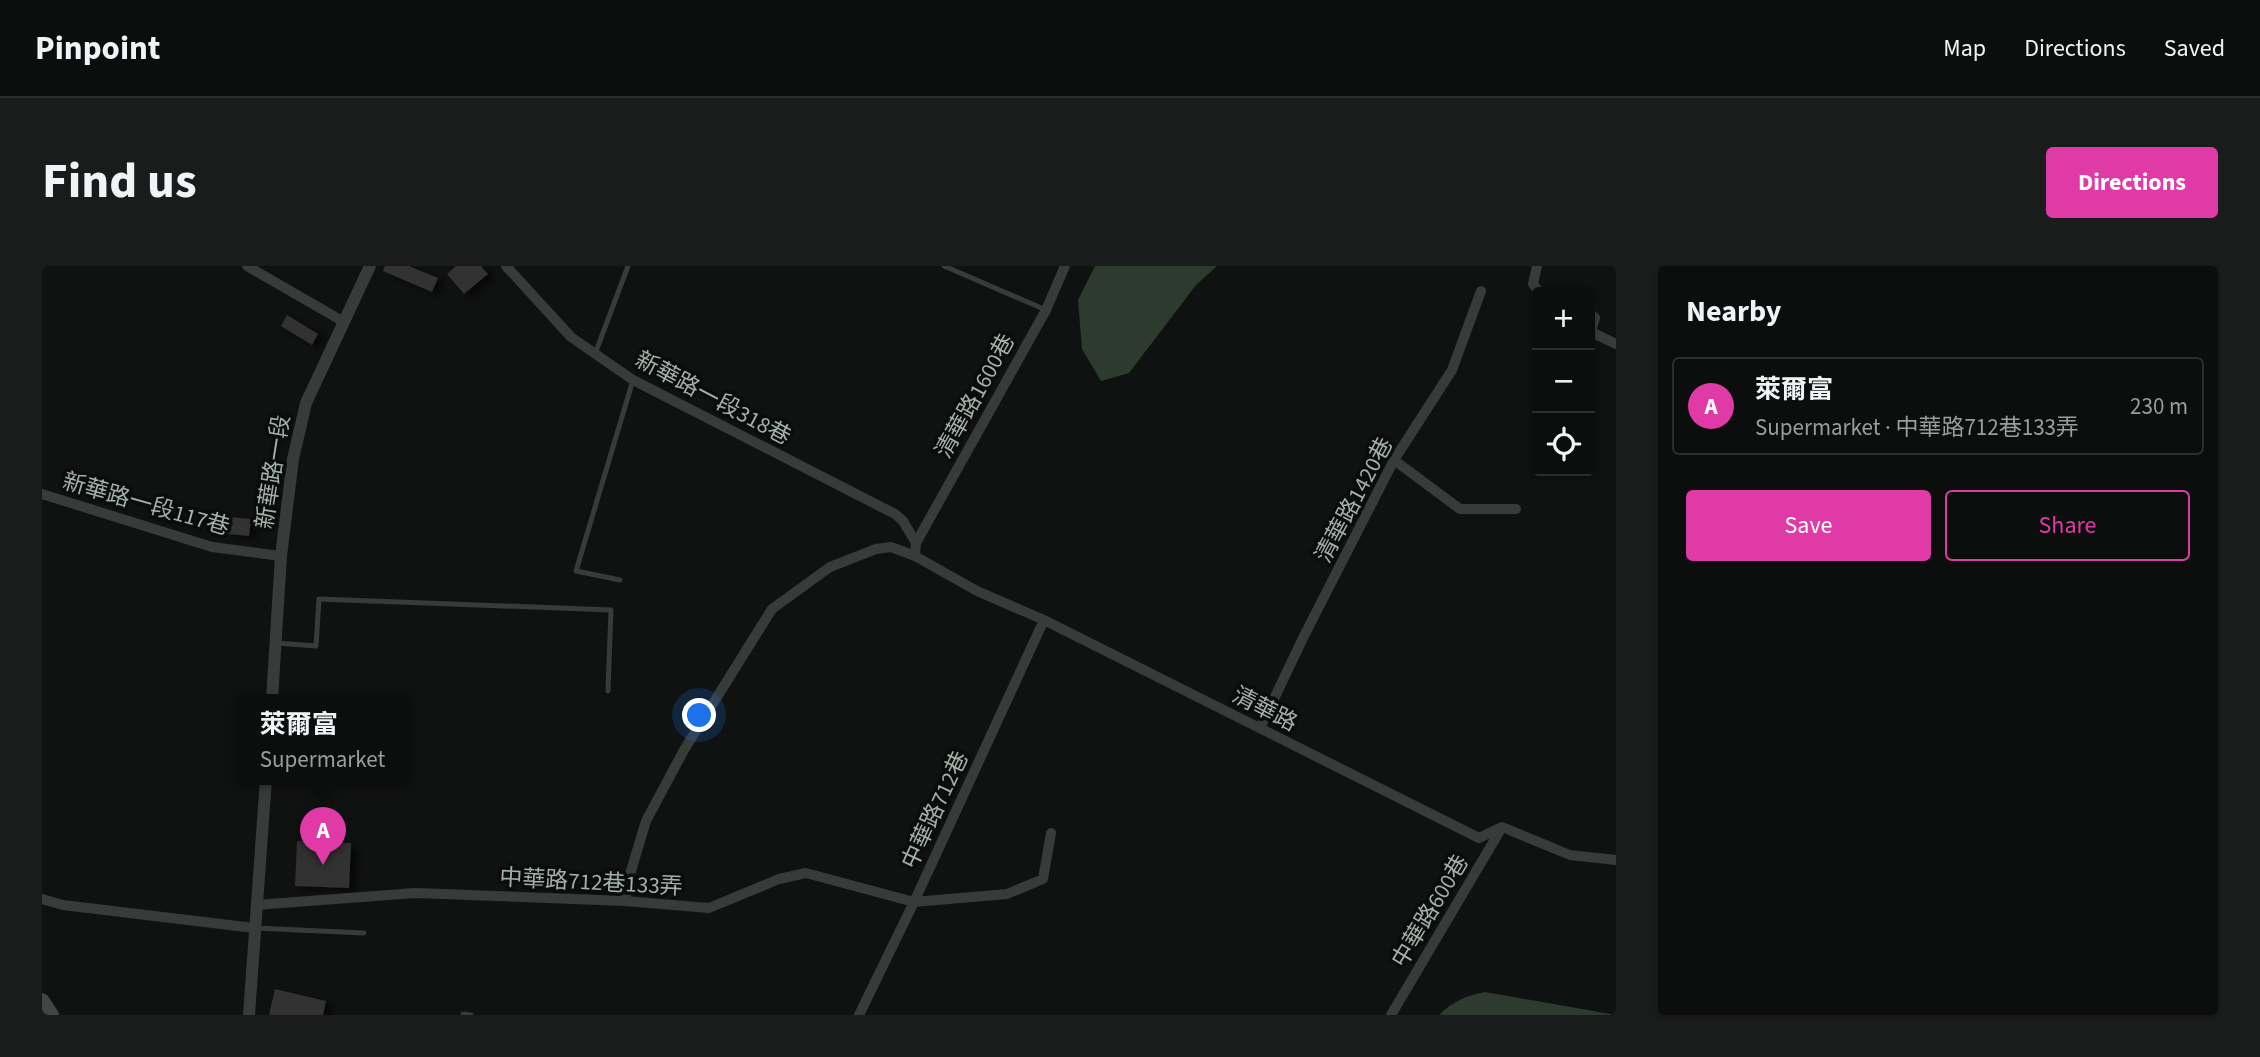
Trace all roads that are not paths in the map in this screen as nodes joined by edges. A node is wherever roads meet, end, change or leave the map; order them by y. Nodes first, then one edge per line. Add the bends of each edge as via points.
1 (247, 266) edge
2 (370, 266) edge
3 (506, 266) edge
4 (628, 266) edge
5 (944, 266) edge
6 (1065, 266) edge
7 (1537, 266) edge
8 (1535, 287) edge
9 (1481, 291) dead end
10 (1046, 310) junction
11 (344, 322) junction
12 (1595, 334) edge
13 (1616, 344) edge
14 (595, 354) junction
15 (633, 380) junction
16 (1394, 460) junction
17 (42, 494) edge
18 (1516, 509) dead end
19 (915, 543) junction
20 (281, 556) junction
21 (915, 556) junction
22 (620, 580) dead end
23 (1044, 620) junction
24 (276, 643) junction
25 (608, 691) dead end
26 (272, 694) edge
27 (1260, 729) junction
28 (266, 785) edge
29 (1502, 827) junction
30 (1051, 832) dead end
31 (1616, 860) edge
32 (42, 899) edge
33 (625, 901) junction
34 (914, 902) junction
35 (256, 905) junction
36 (254, 928) junction
37 (364, 933) dead end
38 (42, 1000) edge
39 (463, 1014) edge
40 (52, 1015) edge
41 (248, 1015) edge
42 (471, 1015) edge
43 (859, 1015) edge
44 (1391, 1015) edge

1 - 11 street
2 - 11 street, 新華路一段
3 - 14 street, 新華路一段318巷 via 571,337
4 - 14 lane
5 - 10 lane
6 - 10 street, 清華路1600巷
7 - 8 street
9 - 16 street, 清華路1420巷 via 1452,370
10 - 19 street, 清華路1600巷
11 - 20 street, 新華路一段 via 306,403 292,459
12 - 13 street
14 - 15 street, 新華路一段318巷
15 - 19 street, 新華路一段318巷 via 895,514
15 - 22 lane via 576,571
16 - 18 street via 1460,509
16 - 27 street, 清華路1420巷
17 - 20 street, 新華路一段117巷 via 212,547
19 - 21 street
20 - 24 street, 新華路一段
21 - 23 street, 清華路
21 - 33 street, 清華路 via 891,547 876,549 830,567 772,609 684,750 646,821
23 - 27 street, 清華路
23 - 34 street, 中華路712巷
24 - 25 lane via 316,646 318,599 611,610
24 - 26 street, 新華路一段
27 - 29 street, 清華路 via 1479,838
28 - 35 street
29 - 31 street via 1570,855
29 - 44 street, 中華路600巷
30 - 34 street, 中華路712巷133弄 via 1043,880 1007,894
32 - 36 street
33 - 34 street, 中華路712巷133弄 via 709,908 779,878 806,873
33 - 35 street, 中華路712巷133弄 via 415,893
34 - 43 street, 中華路712巷
35 - 36 street
36 - 37 lane
36 - 41 street
38 - 40 main road
39 - 42 lane

